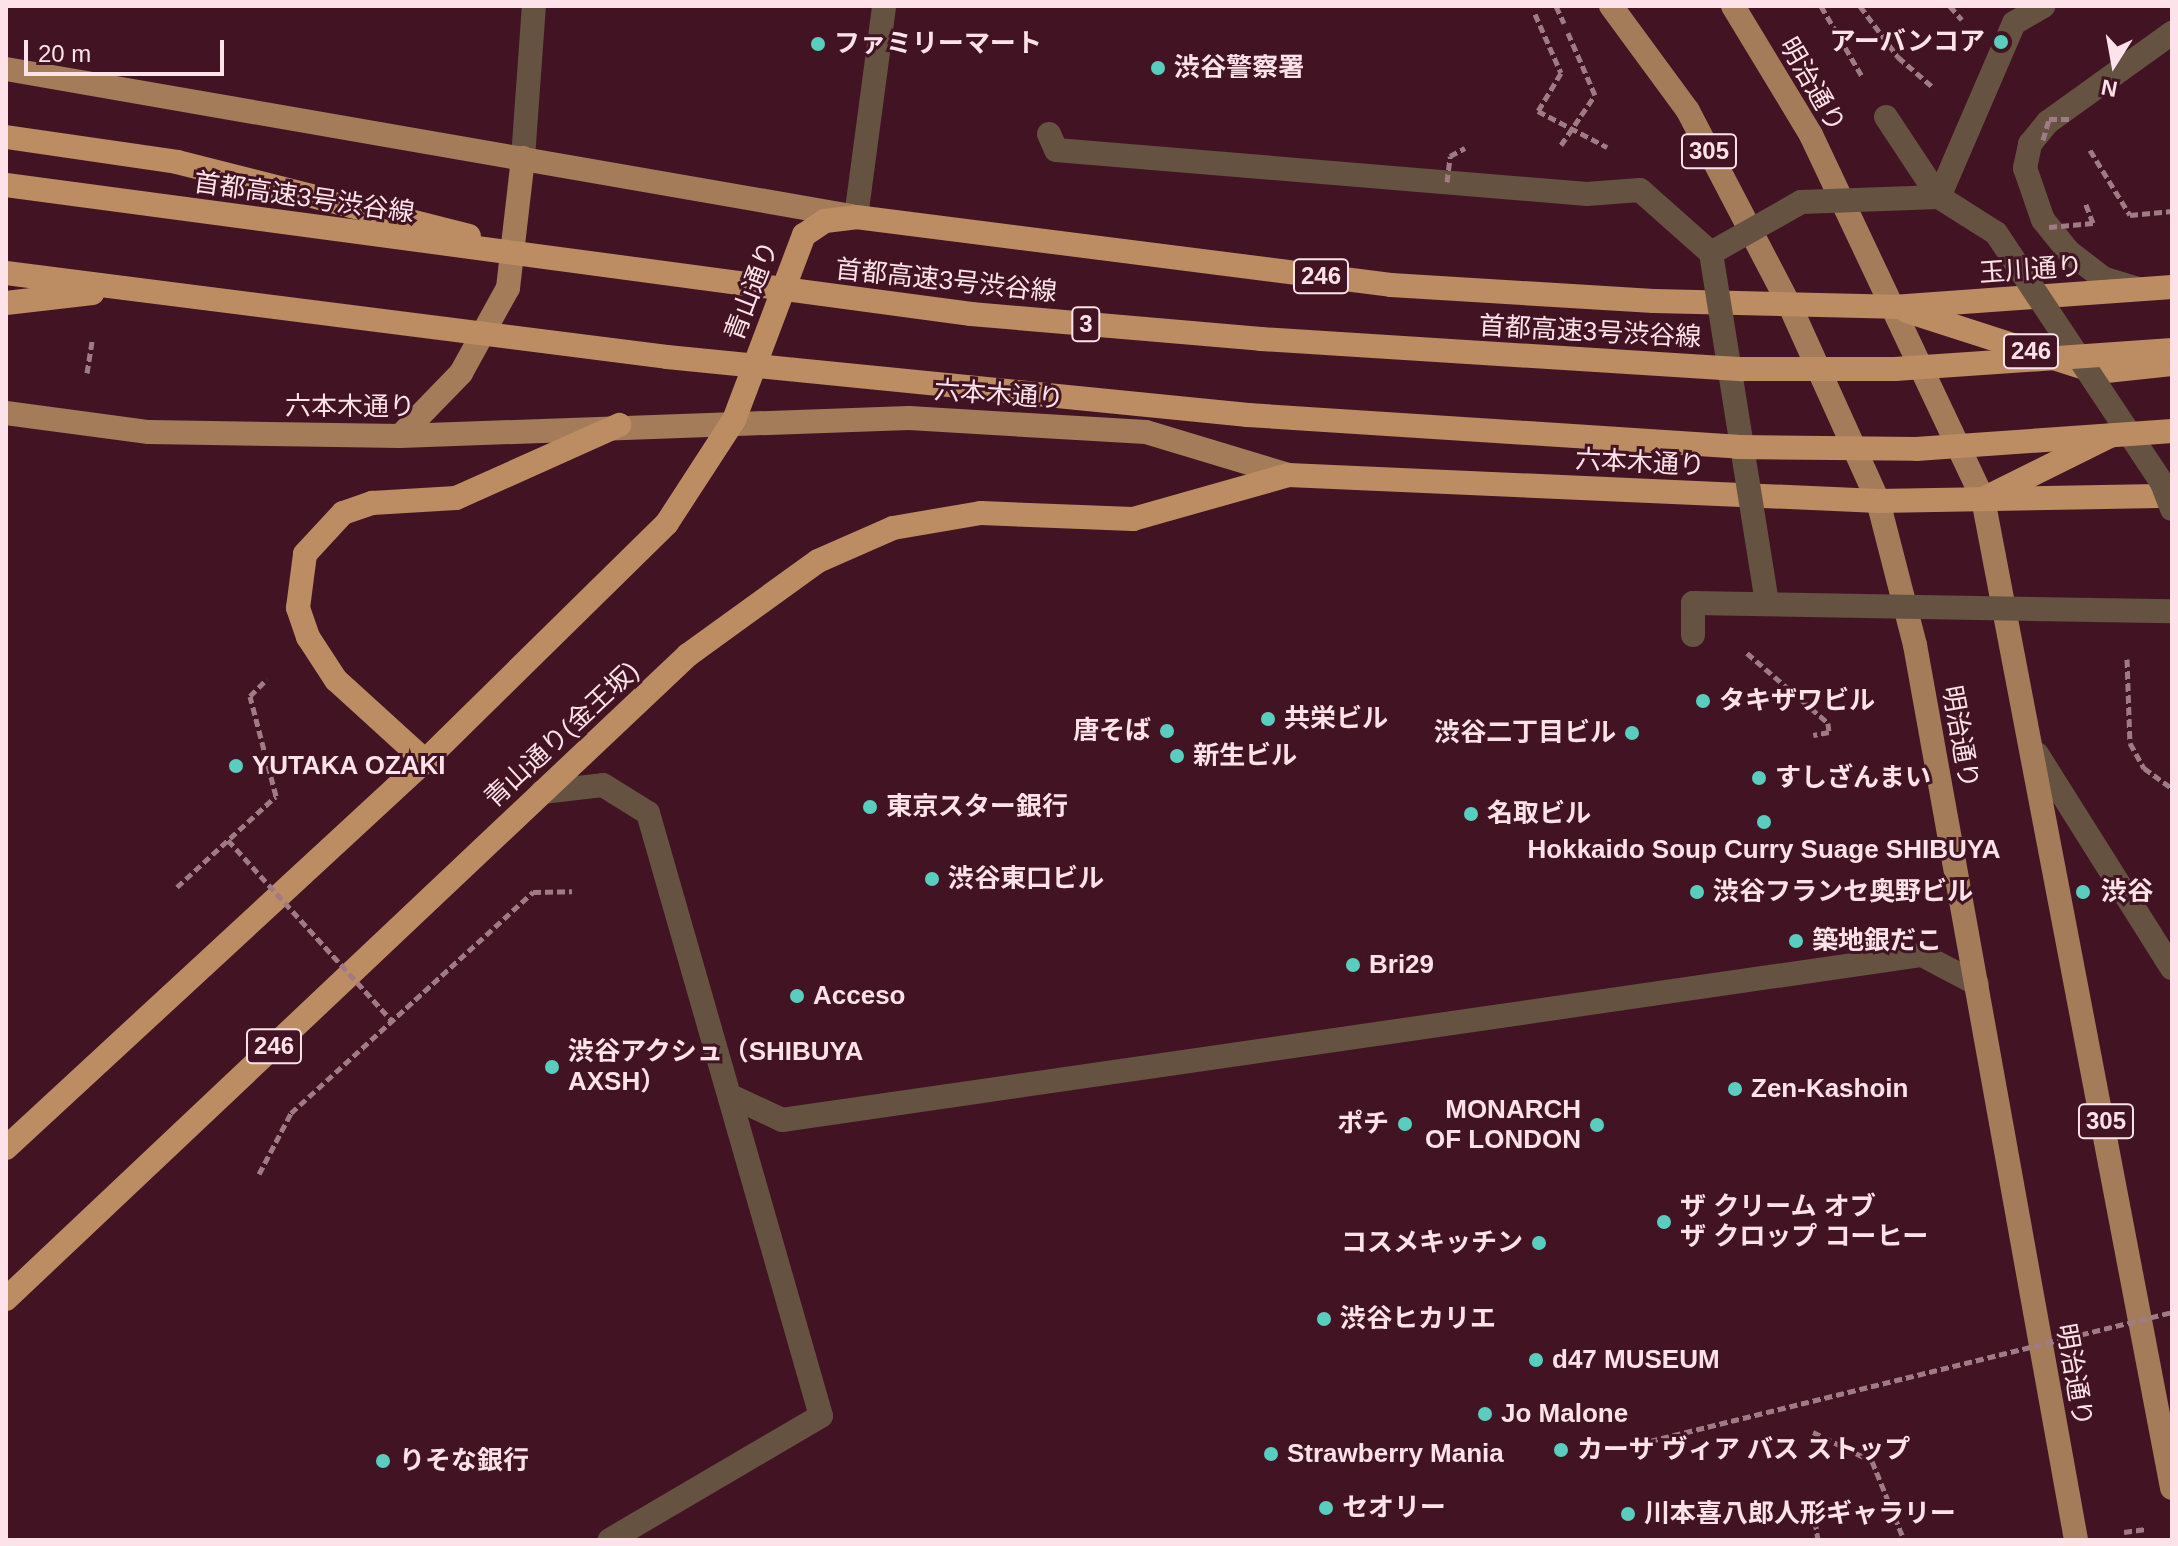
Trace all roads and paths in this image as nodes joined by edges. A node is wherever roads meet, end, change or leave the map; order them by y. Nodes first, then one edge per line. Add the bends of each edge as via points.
1 (534, 6) edge
2 (884, 6) edge
3 (1556, 6) edge
4 (1611, 6) edge
5 (1733, 6) edge
6 (1821, 6) edge
7 (2044, 6) edge
8 (1535, 14) dead end
9 (2172, 33) edge
10 (6, 69) edge
11 (1886, 117) joint
12 (2078, 131) dead end
13 (6, 137) edge
14 (2043, 140) dead end
15 (1052, 142) dead end
16 (2085, 143) dead end
17 (1607, 147) dead end
18 (1465, 148) dead end
19 (1552, 155) dead end
20 (523, 158) junction
21 (1447, 182) junction
22 (6, 185) edge
23 (1939, 197) junction
24 (2085, 202) dead end
25 (2172, 211) edge
26 (856, 217) junction
27 (1996, 233) junction
28 (1711, 253) junction
29 (586, 266) junction
30 (6, 273) edge
31 (2172, 287) edge
32 (126, 289) junction
33 (2144, 291) junction
34 (6, 303) edge
35 (1790, 306) junction
36 (1893, 307) junction
37 (2172, 350) edge
38 (2172, 364) edge
39 (6, 413) edge
40 (734, 420) junction
41 (2172, 422) edge
42 (619, 425) junction
43 (2172, 431) edge
44 (400, 436) junction
45 (1288, 475) junction
46 (2172, 496) edge
47 (1983, 499) junction
48 (1878, 501) junction
49 (2172, 509) edge
50 (1767, 604) junction
51 (2172, 611) edge
52 (1693, 635) joint
53 (267, 679) dead end
54 (2124, 706) dead end
55 (1813, 735) dead end
56 (2037, 754) junction
57 (425, 761) junction
58 (2171, 788) edge
59 (542, 792) junction
60 (228, 840) junction
61 (177, 887) dead end
62 (572, 891) dead end
63 (2172, 968) edge
64 (1977, 984) junction
65 (393, 1022) junction
66 (733, 1097) junction
67 (6, 1148) edge
68 (259, 1174) dead end
69 (6, 1299) edge
70 (2172, 1312) edge
71 (1813, 1432) dead end
72 (1638, 1444) dead end
73 (2172, 1488) edge
74 (1815, 1521) dead end
75 (610, 1540) edge
76 (1818, 1540) edge
77 (1904, 1540) edge
78 (2076, 1540) edge

1 - 20 street
2 - 26 street
3 - 19 path via 1595,95 1563,133 1560,155
4 - 35 main road, 明治通り / 305 via 1688,111
5 - 36 main road, 明治通り / 305 via 1811,135
6 - 11 path
7 - 23 street, bridge via 2014,23
8 - 17 path, bridge via 1561,73 1538,111
9 - 33 street via 2093,89 2030,144 2030,193 2069,252 2103,278
10 - 20 main road
11 - 23 street, bridge
12 - 14 path, bridge via 2059,116 2049,119
13 - 29 highway, bridge via 177,162
15 - 21 street
16 - 25 path via 2130,215
18 - 21 path, bridge via 1450,156
20 - 26 main road
20 - 44 main road via 508,288 461,373
21 - 28 street, bridge via 1587,194 1640,190
22 - 29 highway, 首都高速3号渋谷線 / 3, bridge
23 - 27 street, bridge
23 - 28 street, bridge via 1801,202
24 - 27 path, bridge via 2093,223
26 - 35 highway, 246 via 1391,285
26 - 40 highway, 青山通り / 246 via 825,221 804,235
27 - 49 street, bridge
28 - 50 street, bridge
29 - 37 highway, 首都高速3号渋谷線 / 3, bridge via 987,315 1742,369 1895,369
30 - 32 highway, bridge
31 - 33 highway, 玉川通り / 246
32 - 34 highway, bridge
32 - 43 highway, bridge via 940,388 1264,416 1737,447 1916,449
33 - 36 highway, 玉川通り / 246
35 - 36 highway, 246
35 - 48 main road, 明治通り / 305
36 - 38 highway, 246 via 2097,372
36 - 47 main road, 明治通り / 305
39 - 44 main road, 六本木通り via 149,432
40 - 42 main road, 六本木通り
40 - 45 main road, 六本木通り via 909,418 1146,432
40 - 57 highway, 246 via 667,523
41 - 47 highway, 246 via 2128,427
42 - 44 main road, 六本木通り
42 - 57 highway via 456,498 372,503 343,513 305,554 298,608 308,637 336,680
45 - 48 highway, 六本木通り / 246
45 - 59 highway, 青山通り(金王坂) / 246 via 1133,519 981,513 893,528 818,561 749,607
46 - 47 highway, 246
47 - 48 highway, 六本木通り / 246
47 - 56 main road, 明治通り / 305
48 - 64 main road, 明治通り / 305 via 1915,645
50 - 51 street, bridge
50 - 52 street, bridge via 1693,603
52 - 55 path via 1727,636 1821,716 1829,732
53 - 60 path via 250,696 276,796
54 - 58 path via 2136,757
56 - 63 street
56 - 73 main road, 明治通り / 305
57 - 67 highway, 246
59 - 66 street via 603,785 648,813
59 - 69 highway, 青山通り(金王坂) / 246
60 - 61 path
60 - 65 path, bridge
62 - 65 path via 533,892
64 - 66 street via 1922,955 782,1120
64 - 78 main road, 明治通り / 305
65 - 68 path via 291,1113
66 - 75 street via 821,1416
70 - 72 path, bridge
71 - 77 path via 1872,1461
74 - 76 path

